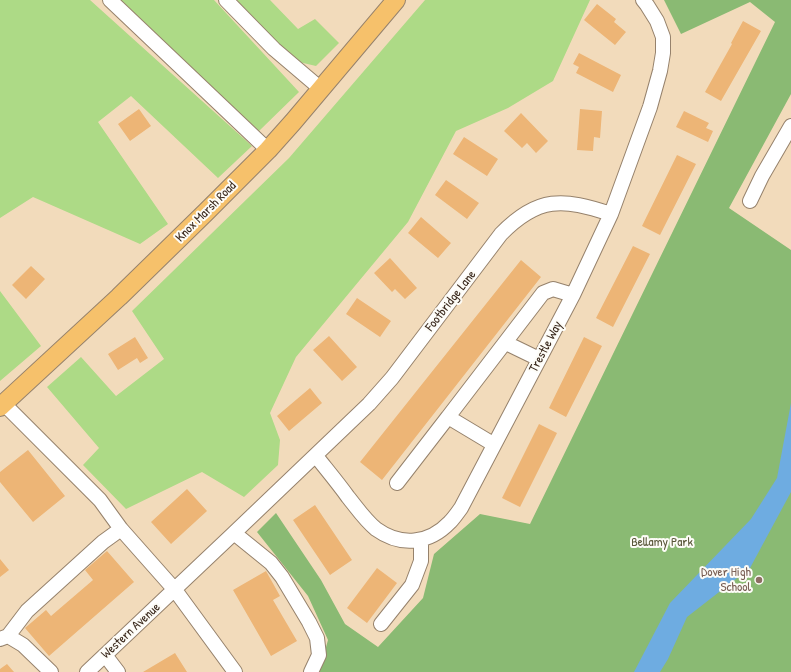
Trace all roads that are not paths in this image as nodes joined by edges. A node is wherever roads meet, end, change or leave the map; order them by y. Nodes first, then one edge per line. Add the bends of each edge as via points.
1 (110, 0) edge
2 (226, 0) edge
3 (396, 0) edge
4 (643, 0) edge
5 (321, 89) junction
6 (791, 126) edge
7 (268, 150) junction
8 (750, 201) dead end
9 (611, 214) junction
10 (573, 295) junction
11 (506, 343) junction
12 (539, 359) junction
13 (2, 406) edge
14 (448, 417) junction
15 (494, 444) junction
16 (316, 456) junction
17 (397, 483) dead end
18 (121, 529) junction
19 (234, 533) junction
20 (421, 540) junction
21 (175, 590) junction
22 (381, 624) dead end
23 (4, 637) edge
24 (105, 655) junction
25 (51, 672) edge
26 (87, 672) edge
27 (118, 672) edge
28 (235, 672) edge
29 (312, 672) edge

1 - 7 street
2 - 5 street via 274,49
3 - 5 main road, Knox Marsh Road
4 - 9 street, Trestle Way via 657,21 663,38 663,52 650,107
5 - 7 main road, Knox Marsh Road
6 - 8 street
7 - 13 main road, Knox Marsh Road via 119,297
9 - 10 street, Trestle Way
9 - 16 street, Footbridge Lane via 572,204 542,205 513,222 501,234 392,378
10 - 11 street via 553,289 543,293
10 - 12 street, Trestle Way
11 - 12 street
11 - 14 street
12 - 15 street, Trestle Way
13 - 18 street via 100,500
14 - 15 street
14 - 17 street
15 - 20 street, Trestle Way via 461,508 437,533
16 - 19 street, Footbridge Lane
16 - 20 street, Trestle Way via 363,517 376,529 392,538 409,542
18 - 21 street
18 - 23 street via 103,542 27,611
19 - 21 street, Western Avenue
19 - 29 street via 271,563 309,622 317,638 319,656
20 - 22 street via 421,561 412,585
21 - 24 street, Western Avenue
21 - 28 street
23 - 25 street via 23,645
24 - 26 street, Western Avenue
24 - 27 street

